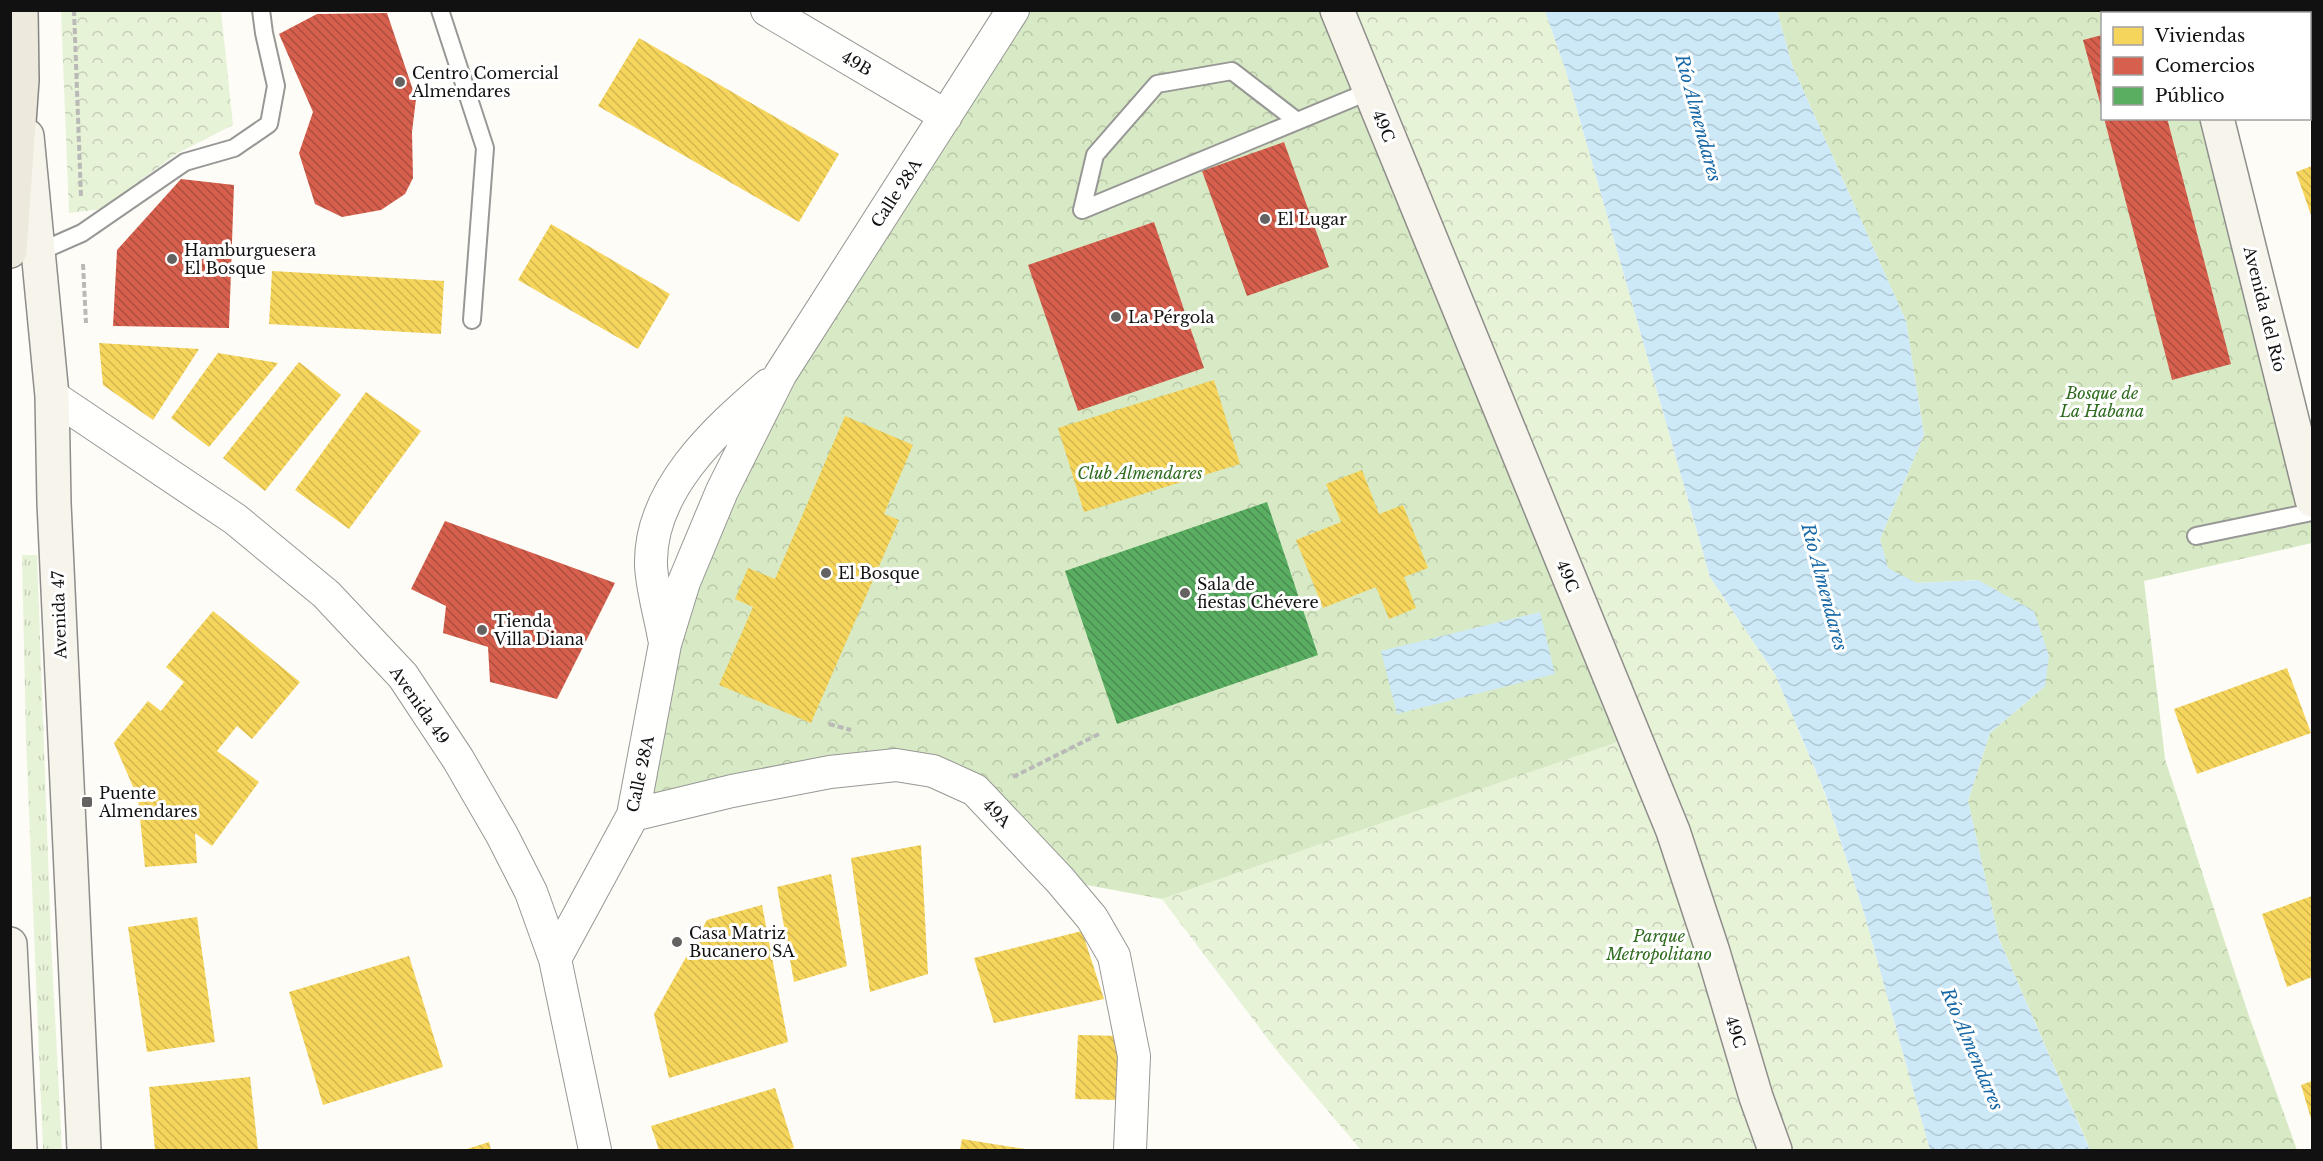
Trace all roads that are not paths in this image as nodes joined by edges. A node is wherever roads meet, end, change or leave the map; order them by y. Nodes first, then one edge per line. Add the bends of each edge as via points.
1 (21, 10) edge
2 (261, 10) edge
3 (440, 10) edge
4 (767, 10) edge
5 (1013, 10) edge
6 (1337, 10) edge
7 (1370, 91) junction
8 (946, 116) junction
9 (2218, 120) edge
10 (1297, 121) junction
11 (25, 251) edge
12 (472, 321) dead end
13 (780, 375) junction
14 (52, 396) junction
15 (2313, 500) edge
16 (2313, 512) edge
17 (2196, 536) dead end
18 (665, 644) junction
19 (633, 815) junction
20 (10, 944) edge
21 (555, 959) junction
22 (20, 1150) edge
23 (84, 1150) edge
24 (595, 1150) edge
25 (1130, 1150) edge
26 (1776, 1150) edge

1 - 11 main road
2 - 11 lane via 276,86 270,124 234,148 185,162 82,233
3 - 12 lane via 484,148
4 - 8 street, 49B
5 - 8 street, Calle 28A
6 - 7 street, 49C
7 - 10 lane
7 - 26 street, 49C via 1673,831
8 - 13 street, Calle 28A
9 - 15 street, Avenida del Río
10 - 10 lane via 1114,196 1082,210 1095,155 1157,84 1232,71
11 - 14 street, Avenida 47
13 - 18 street, Calle 28A via 722,491 684,582
13 - 18 street, Calle 28A via 717,432 668,496 656,528 651,565
14 - 21 street, Avenida 49 via 235,519 326,594 403,676 502,835 531,892
14 - 23 street, Avenida 47
16 - 17 lane
18 - 19 street, Calle 28A
19 - 21 street, Calle 28A
19 - 25 street, 49A via 732,790 830,772 896,765 933,771 975,790 1092,918 1114,956 1134,1056
20 - 22 street
21 - 24 street, Avenida 49

